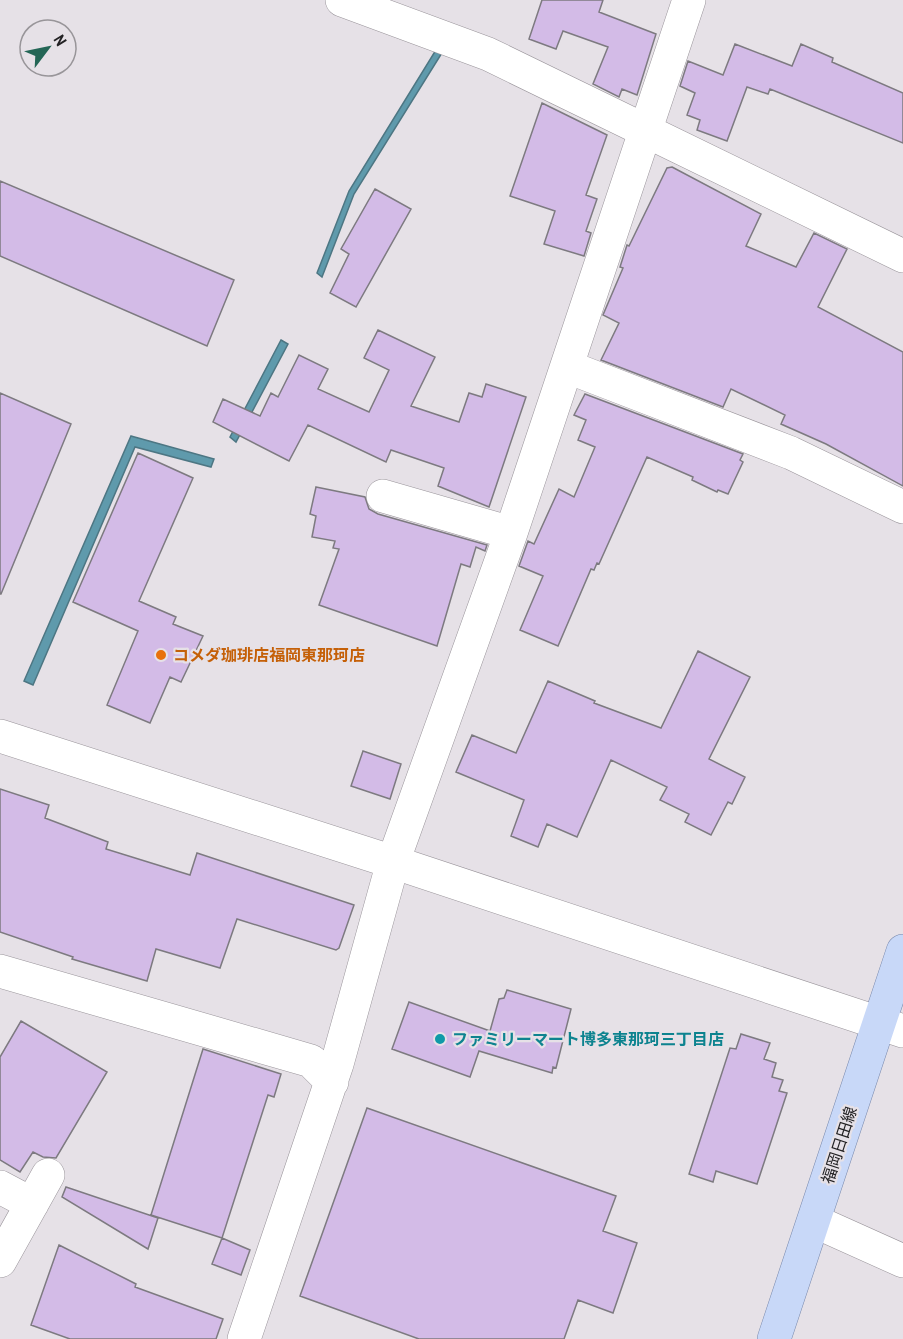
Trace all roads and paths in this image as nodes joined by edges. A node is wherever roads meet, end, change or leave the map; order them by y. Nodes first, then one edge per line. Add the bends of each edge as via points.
1 (342, 0) edge
2 (689, 0) edge
3 (645, 129) junction
4 (903, 256) edge
5 (568, 367) junction
6 (383, 496) dead end
7 (903, 507) edge
8 (512, 533) junction
9 (0, 736) edge
10 (393, 862) junction
11 (903, 951) edge
12 (0, 971) edge
13 (891, 1027) edge
14 (332, 1082) junction
15 (48, 1175) dead end
16 (0, 1187) edge
17 (32, 1204) junction
18 (814, 1221) junction
19 (0, 1261) edge
20 (903, 1261) edge
21 (244, 1339) edge
22 (774, 1339) edge

1 - 3 street via 488,54
2 - 3 street
3 - 4 street
3 - 5 street
5 - 7 street via 791,453
5 - 8 street
6 - 8 street
8 - 10 street
9 - 10 street
10 - 13 street
10 - 14 street
11 - 13 main road, 福岡日田線
12 - 14 street via 311,1062
13 - 18 main road, 福岡日田線
14 - 21 street
15 - 17 street
16 - 17 street
17 - 19 street
18 - 20 street
18 - 22 main road, 福岡日田線

